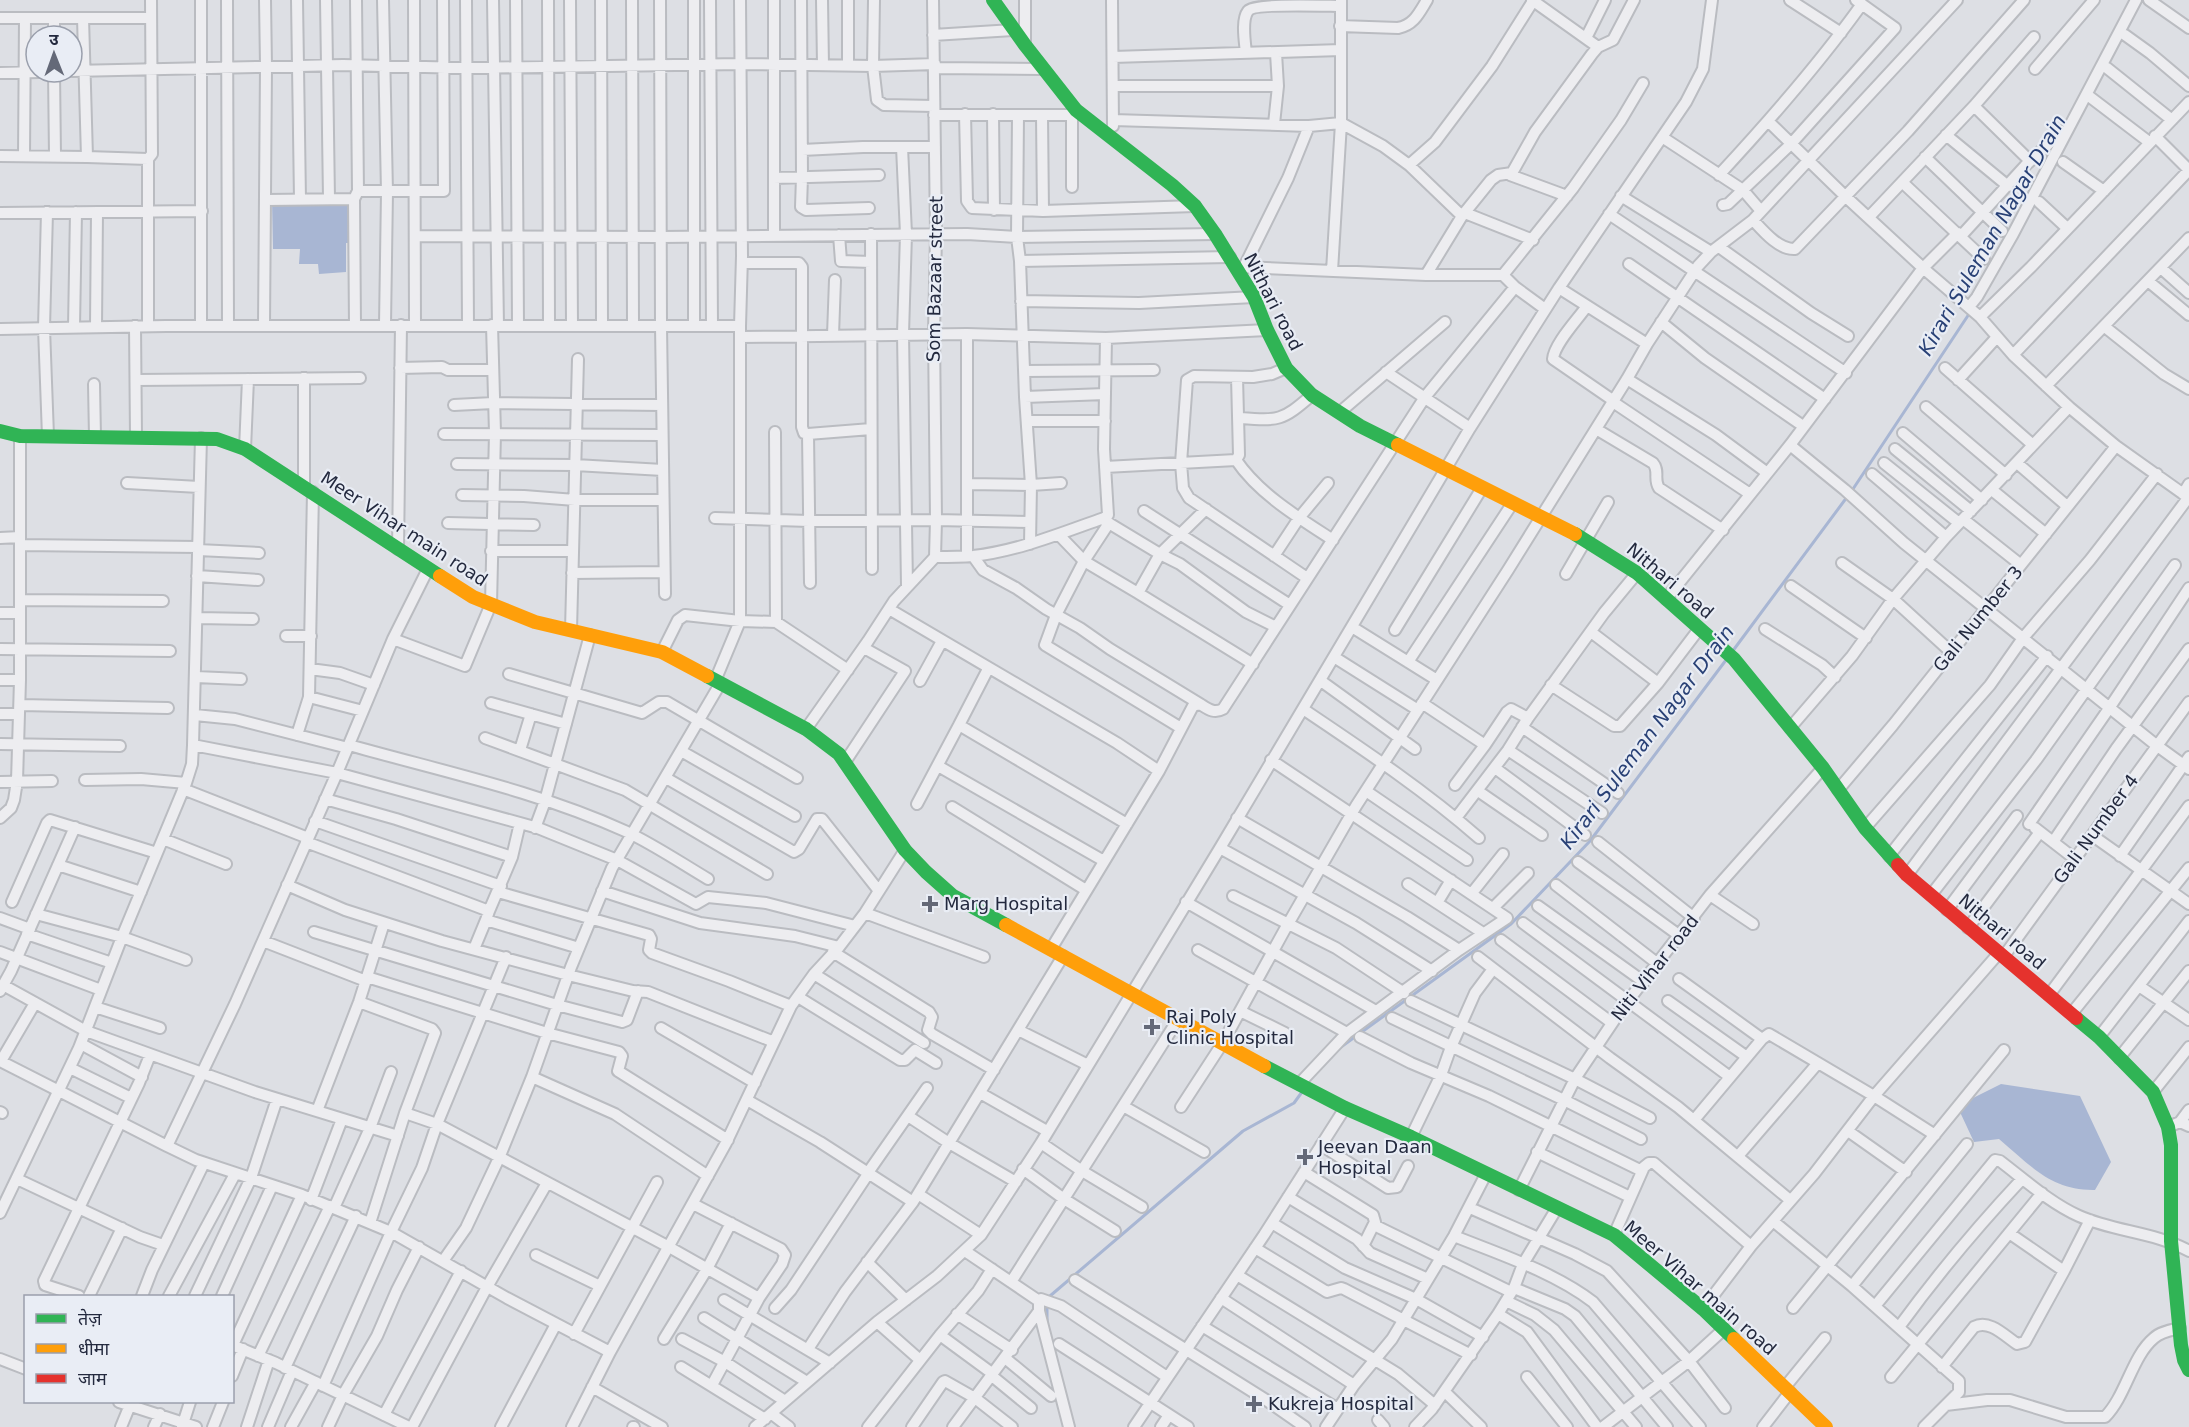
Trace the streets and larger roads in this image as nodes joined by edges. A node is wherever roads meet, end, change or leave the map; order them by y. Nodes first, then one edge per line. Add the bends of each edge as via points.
1 (151, 0) edge
2 (201, 0) edge
3 (228, 0) edge
4 (264, 0) edge
5 (297, 0) edge
6 (326, 0) edge
7 (356, 0) edge
8 (383, 0) edge
9 (414, 0) edge
10 (443, 0) edge
11 (466, 0) edge
12 (493, 0) edge
13 (516, 0) edge
14 (548, 0) edge
15 (570, 0) edge
16 (601, 0) edge
17 (632, 0) edge
18 (660, 0) edge
19 (694, 0) edge
20 (710, 0) edge
21 (740, 0) edge
22 (774, 0) edge
23 (801, 0) edge
24 (822, 0) edge
25 (848, 0) edge
26 (874, 0) edge
27 (933, 0) edge
28 (993, 0) edge
29 (1025, 0) edge
30 (1112, 0) edge
31 (1426, 0) edge
32 (1533, 0) edge
33 (1605, 0) edge
34 (1634, 0) edge
35 (1712, 0) edge
36 (1790, 0) edge
37 (1957, 0) edge
38 (2024, 0) edge
39 (2094, 0) edge
40 (2136, 0) edge
41 (2149, 0) edge
42 (1859, 2) edge
43 (1341, 3) edge
44 (0, 18) edge
45 (25, 18) junction
46 (54, 18) junction
47 (83, 18) junction
48 (151, 18) junction
49 (25, 24) edge
50 (54, 24) edge
51 (1340, 26) junction
52 (2189, 28) edge
53 (1014, 30) junction
54 (1841, 33) junction
55 (933, 35) junction
56 (2125, 35) dead end
57 (2034, 37) dead end
58 (1586, 38) junction
59 (1025, 45) junction
60 (1598, 47) junction
61 (1341, 50) junction
62 (1246, 53) junction
63 (1276, 53) junction
64 (1113, 57) junction
65 (694, 64) junction
66 (711, 64) junction
67 (741, 64) junction
68 (775, 64) junction
69 (298, 65) junction
70 (327, 65) junction
71 (357, 65) junction
72 (631, 65) junction
73 (661, 65) junction
74 (801, 65) junction
75 (823, 65) junction
76 (848, 65) junction
77 (228, 66) junction
78 (266, 66) junction
79 (385, 66) junction
80 (570, 66) junction
81 (602, 66) junction
82 (873, 66) junction
83 (935, 66) junction
84 (202, 67) junction
85 (415, 67) junction
86 (516, 67) junction
87 (548, 67) junction
88 (443, 68) junction
89 (466, 68) junction
90 (494, 68) junction
91 (2107, 68) dead end
92 (152, 69) junction
93 (1044, 69) junction
94 (2035, 69) dead end
95 (85, 71) junction
96 (24, 72) edge
97 (0, 73) edge
98 (1643, 83) dead end
99 (24, 84) edge
100 (54, 84) edge
101 (1113, 86) junction
102 (1278, 86) junction
103 (2189, 86) edge
104 (2090, 97) dead end
105 (2189, 102) edge
106 (1974, 106) junction
107 (934, 110) junction
108 (1074, 113) junction
109 (965, 114) junction
110 (993, 114) junction
111 (1018, 115) junction
112 (1042, 116) junction
113 (1113, 120) junction
114 (2172, 120) junction
115 (1768, 121) junction
116 (1341, 123) junction
117 (1274, 124) junction
118 (2068, 125) junction
119 (1309, 126) junction
120 (1946, 135) junction
121 (1662, 137) junction
122 (1112, 138) junction
123 (2152, 139) junction
124 (1791, 144) junction
125 (902, 147) junction
126 (935, 147) junction
127 (802, 150) junction
128 (0, 156) edge
129 (24, 156) junction
130 (55, 156) junction
131 (87, 156) junction
132 (1925, 157) junction
133 (148, 159) junction
134 (1808, 160) junction
135 (2030, 161) junction
136 (2064, 162) dead end
137 (1409, 165) junction
138 (2189, 170) edge
139 (879, 175) dead end
140 (1510, 175) junction
141 (1719, 175) junction
142 (802, 177) junction
143 (774, 178) junction
144 (1902, 182) junction
145 (2008, 186) junction
146 (1072, 187) dead end
147 (1743, 190) junction
148 (2104, 191) junction
149 (387, 192) junction
150 (416, 192) junction
151 (356, 195) junction
152 (1567, 196) junction
153 (1621, 196) junction
154 (1846, 197) junction
155 (329, 198) junction
156 (300, 199) junction
157 (266, 200) junction
158 (2039, 202) dead end
159 (1723, 205) dead end
160 (1195, 206) junction
161 (869, 208) dead end
162 (994, 210) junction
163 (1761, 210) junction
164 (148, 211) junction
165 (202, 211) junction
166 (1016, 211) junction
167 (1043, 211) junction
168 (46, 212) junction
169 (76, 212) junction
170 (97, 212) junction
171 (1984, 212) junction
172 (0, 213) edge
173 (1609, 214) junction
174 (1464, 215) junction
175 (1869, 217) junction
176 (1753, 220) junction
177 (2067, 228) junction
178 (2002, 231) dead end
179 (872, 234) junction
180 (906, 234) junction
181 (936, 234) junction
182 (1215, 234) junction
183 (742, 235) junction
184 (774, 235) junction
185 (839, 235) junction
186 (1959, 235) junction
187 (416, 236) junction
188 (468, 236) junction
189 (495, 236) junction
190 (518, 236) junction
191 (695, 236) junction
192 (713, 236) junction
193 (548, 237) junction
194 (571, 237) junction
195 (602, 237) junction
196 (632, 237) junction
197 (661, 237) junction
198 (1017, 237) junction
199 (1533, 240) junction
200 (2188, 242) edge
201 (1715, 250) junction
202 (1230, 257) junction
203 (1984, 259) dead end
204 (1020, 261) junction
205 (871, 262) junction
206 (742, 263) junction
207 (1629, 264) dead end
208 (1923, 268) junction
209 (2161, 268) junction
210 (1242, 271) junction
211 (1332, 271) junction
212 (1695, 272) junction
213 (1426, 275) junction
214 (1503, 275) junction
215 (835, 280) dead end
216 (2148, 281) junction
217 (1515, 287) junction
218 (1559, 288) junction
219 (2189, 293) edge
220 (1254, 297) junction
221 (1678, 299) junction
222 (1021, 301) junction
223 (1587, 306) junction
224 (1545, 309) junction
225 (1974, 311) junction
226 (2189, 315) edge
227 (1445, 322) dead end
228 (1661, 322) junction
229 (415, 325) junction
230 (468, 325) junction
231 (495, 325) junction
232 (518, 325) junction
233 (549, 325) junction
234 (572, 325) junction
235 (602, 325) junction
236 (633, 325) junction
237 (135, 326) junction
238 (148, 326) junction
239 (201, 326) junction
240 (228, 326) junction
241 (264, 326) junction
242 (355, 326) junction
243 (385, 326) junction
244 (401, 326) junction
245 (661, 326) junction
246 (694, 326) junction
247 (712, 326) junction
248 (74, 327) junction
249 (96, 327) junction
250 (2105, 327) junction
251 (44, 328) junction
252 (0, 329) edge
253 (1267, 330) junction
254 (740, 331) junction
255 (871, 334) junction
256 (903, 334) junction
257 (934, 334) junction
258 (966, 334) junction
259 (834, 335) junction
260 (802, 336) junction
261 (1848, 336) dead end
262 (1023, 337) junction
263 (1997, 337) junction
264 (1106, 338) junction
265 (1647, 344) junction
266 (2013, 355) junction
267 (578, 359) dead end
268 (400, 368) junction
269 (1286, 368) junction
270 (1945, 368) dead end
271 (493, 370) junction
272 (1154, 370) dead end
273 (1024, 371) junction
274 (1105, 372) junction
275 (1386, 372) junction
276 (1846, 373) junction
277 (1238, 377) junction
278 (304, 378) junction
279 (360, 378) dead end
280 (248, 379) junction
281 (136, 380) junction
282 (1627, 380) junction
283 (1958, 380) junction
284 (94, 384) dead end
285 (2046, 386) junction
286 (2189, 389) edge
287 (1105, 394) junction
288 (1312, 394) junction
289 (1025, 397) junction
290 (1425, 397) junction
291 (1825, 399) junction
292 (1613, 401) junction
293 (493, 403) junction
294 (576, 404) junction
295 (454, 405) dead end
296 (662, 405) junction
297 (1926, 407) dead end
298 (2069, 407) junction
299 (1340, 412) junction
300 (1240, 418) junction
301 (1027, 421) junction
302 (1104, 421) junction
303 (1803, 426) junction
304 (1470, 428) junction
305 (872, 429) junction
306 (1596, 429) junction
307 (0, 431) edge
308 (775, 432) dead end
309 (495, 433) junction
310 (1903, 433) dead end
311 (444, 434) dead end
312 (576, 434) junction
313 (808, 434) junction
314 (662, 435) junction
315 (20, 436) junction
316 (48, 436) junction
317 (95, 437) junction
318 (136, 437) junction
319 (201, 438) junction
320 (1395, 444) junction
321 (2033, 445) junction
322 (1790, 446) junction
323 (2116, 446) junction
324 (245, 449) junction
325 (1894, 449) dead end
326 (1236, 460) junction
327 (1182, 463) junction
328 (1884, 463) dead end
329 (2017, 463) junction
330 (457, 464) dead end
331 (494, 464) junction
332 (576, 465) junction
333 (1105, 467) junction
334 (1445, 468) junction
335 (663, 470) junction
336 (1766, 472) junction
337 (1872, 474) dead end
338 (2157, 474) junction
339 (2006, 475) junction
340 (127, 483) dead end
341 (1061, 483) dead end
342 (1328, 483) dead end
343 (968, 484) junction
344 (2189, 484) edge
345 (1031, 485) junction
346 (199, 487) junction
347 (1482, 488) junction
348 (308, 489) junction
349 (1992, 490) junction
350 (1750, 494) junction
351 (462, 495) dead end
352 (493, 496) junction
353 (2187, 497) edge
354 (575, 500) junction
355 (663, 500) junction
356 (1982, 500) junction
357 (1608, 502) dead end
358 (1512, 504) junction
359 (2067, 506) junction
360 (1206, 509) junction
361 (1144, 511) dead end
362 (715, 518) dead end
363 (1299, 518) junction
364 (1541, 518) junction
365 (1964, 518) junction
366 (741, 519) junction
367 (775, 520) junction
368 (905, 520) junction
369 (936, 520) junction
370 (809, 521) junction
371 (872, 521) junction
372 (1106, 521) junction
373 (967, 522) junction
374 (1030, 522) junction
375 (448, 523) dead end
376 (493, 525) junction
377 (534, 525) dead end
378 (1723, 530) junction
379 (1180, 534) junction
380 (2046, 534) junction
381 (1059, 535) junction
382 (1946, 537) junction
383 (0, 538) edge
384 (1333, 540) junction
385 (1587, 540) junction
386 (20, 541) junction
387 (1030, 544) junction
388 (198, 548) junction
389 (398, 549) junction
390 (492, 551) junction
391 (573, 551) junction
392 (259, 553) dead end
393 (1160, 555) junction
394 (970, 556) junction
395 (1274, 556) junction
396 (935, 557) junction
397 (1928, 560) junction
398 (1084, 561) junction
399 (1842, 563) dead end
400 (2175, 565) dead end
401 (2021, 566) junction
402 (872, 569) dead end
403 (428, 570) junction
404 (664, 572) junction
405 (572, 573) junction
406 (1637, 573) junction
407 (1566, 574) dead end
408 (197, 576) junction
409 (1307, 578) junction
410 (258, 580) dead end
411 (810, 583) dead end
412 (907, 586) junction
413 (1791, 586) dead end
414 (2189, 588) edge
415 (1138, 593) junction
416 (664, 594) dead end
417 (1666, 599) junction
418 (1893, 599) junction
419 (20, 600) junction
420 (163, 601) dead end
421 (491, 604) junction
422 (1290, 605) junction
423 (889, 609) junction
424 (1987, 609) junction
425 (20, 612) junction
426 (0, 613) edge
427 (1056, 615) junction
428 (197, 618) junction
429 (253, 618) dead end
430 (740, 621) junction
431 (776, 622) junction
432 (1276, 627) junction
433 (1352, 627) junction
434 (1699, 629) junction
435 (1765, 629) dead end
436 (571, 630) junction
437 (1395, 630) dead end
438 (1592, 632) junction
439 (590, 635) junction
440 (286, 636) dead end
441 (311, 636) junction
442 (1866, 638) junction
443 (2023, 638) junction
444 (393, 639) junction
445 (942, 641) junction
446 (864, 648) junction
447 (0, 649) edge
448 (20, 649) junction
449 (2189, 649) edge
450 (170, 651) dead end
451 (662, 652) junction
452 (1952, 652) junction
453 (2047, 656) junction
454 (1334, 657) junction
455 (1408, 663) junction
456 (1253, 664) junction
457 (2062, 668) junction
458 (310, 669) junction
459 (988, 669) junction
460 (848, 670) junction
461 (509, 674) dead end
462 (196, 677) junction
463 (1835, 677) junction
464 (241, 679) dead end
465 (0, 680) edge
466 (20, 680) junction
467 (1437, 680) junction
468 (920, 681) dead end
469 (1321, 681) junction
470 (717, 682) junction
471 (1658, 683) junction
472 (374, 685) junction
473 (1551, 685) junction
474 (2086, 688) junction
475 (575, 692) junction
476 (309, 697) junction
477 (2189, 702) edge
478 (491, 703) dead end
479 (1200, 704) junction
480 (1420, 707) junction
481 (2110, 707) junction
482 (168, 708) dead end
483 (1303, 709) junction
484 (19, 710) junction
485 (363, 711) junction
486 (0, 714) edge
487 (531, 714) junction
488 (195, 715) junction
489 (698, 721) junction
490 (1525, 723) junction
491 (566, 724) junction
492 (959, 725) junction
493 (2133, 726) junction
494 (1181, 728) junction
495 (1790, 728) junction
496 (806, 729) junction
497 (297, 735) junction
498 (1400, 737) junction
499 (485, 738) dead end
500 (18, 743) junction
501 (0, 744) edge
502 (194, 745) junction
503 (1485, 745) junction
504 (2156, 745) junction
505 (120, 746) dead end
506 (349, 746) junction
507 (1415, 749) dead end
508 (520, 750) junction
509 (1508, 750) junction
510 (681, 751) junction
511 (1271, 760) junction
512 (556, 762) junction
513 (845, 762) junction
514 (1384, 763) junction
515 (2187, 764) edge
516 (938, 766) junction
517 (1494, 768) junction
518 (1823, 768) junction
519 (1159, 771) junction
520 (337, 773) junction
521 (666, 778) junction
522 (797, 778) dead end
523 (85, 780) dead end
524 (16, 781) junction
525 (52, 781) dead end
526 (0, 782) edge
527 (1455, 785) dead end
528 (185, 786) junction
529 (1838, 789) junction
530 (1366, 791) junction
531 (1478, 791) junction
532 (1618, 793) dead end
533 (325, 799) junction
534 (545, 801) junction
535 (650, 804) junction
536 (917, 804) dead end
537 (2000, 804) junction
538 (2189, 806) edge
539 (952, 807) dead end
540 (1352, 813) junction
541 (1602, 813) dead end
542 (1, 815) edge
543 (795, 816) dead end
544 (2017, 816) junction
545 (1237, 818) junction
546 (1456, 819) junction
547 (315, 821) junction
548 (520, 824) junction
549 (1126, 824) junction
550 (2029, 824) junction
551 (75, 827) junction
552 (535, 828) junction
553 (1865, 828) junction
554 (2040, 832) junction
555 (632, 835) junction
556 (1542, 835) dead end
557 (1585, 836) dead end
558 (2093, 837) junction
559 (1479, 838) dead end
560 (163, 839) junction
561 (307, 840) junction
562 (1598, 842) dead end
563 (2054, 842) junction
564 (1220, 848) junction
565 (905, 850) junction
566 (157, 853) junction
567 (1503, 854) dead end
568 (1889, 856) junction
569 (2120, 856) junction
570 (512, 857) junction
571 (2075, 859) junction
572 (616, 860) junction
573 (1467, 860) dead end
574 (1104, 861) junction
575 (1578, 862) dead end
576 (226, 864) dead end
577 (58, 865) junction
578 (1321, 867) junction
579 (2189, 868) edge
580 (2142, 871) junction
581 (1528, 873) dead end
582 (766, 874) dead end
583 (1907, 875) junction
584 (708, 879) dead end
585 (1451, 880) junction
586 (1408, 884) dead end
587 (287, 885) junction
588 (1556, 885) dead end
589 (499, 889) junction
590 (1086, 890) junction
591 (602, 891) junction
592 (879, 891) junction
593 (2170, 891) junction
594 (141, 892) junction
595 (1472, 893) junction
596 (1305, 894) junction
597 (1931, 895) junction
598 (1233, 896) dead end
599 (1710, 896) junction
600 (12, 902) dead end
601 (1186, 902) junction
602 (1437, 903) junction
603 (2189, 904) edge
604 (1538, 906) dead end
605 (1494, 907) junction
606 (1947, 910) junction
607 (865, 913) junction
608 (36, 914) junction
609 (488, 916) junction
610 (0, 918) edge
611 (591, 918) junction
612 (1694, 918) junction
613 (2189, 921) edge
614 (1523, 922) dead end
615 (384, 923) junction
616 (1287, 924) junction
617 (1753, 924) dead end
618 (855, 926) junction
619 (1968, 928) junction
620 (29, 932) junction
621 (314, 932) dead end
622 (1483, 933) junction
623 (1680, 936) junction
624 (122, 937) junction
625 (1501, 940) dead end
626 (262, 941) junction
627 (579, 948) junction
628 (474, 949) junction
629 (1050, 949) junction
630 (836, 950) junction
631 (1198, 950) dead end
632 (1459, 950) junction
633 (376, 951) junction
634 (0, 952) edge
635 (1272, 952) junction
636 (2002, 955) junction
637 (1063, 956) junction
638 (506, 957) junction
639 (984, 957) dead end
640 (1478, 957) dead end
641 (16, 960) junction
642 (186, 960) dead end
643 (112, 963) junction
644 (1658, 964) junction
645 (1493, 969) junction
646 (1432, 971) junction
647 (2189, 971) edge
648 (814, 974) junction
649 (568, 975) junction
650 (366, 979) junction
651 (1679, 979) dead end
652 (1256, 982) junction
653 (1644, 982) junction
654 (493, 986) junction
655 (2139, 986) junction
656 (2, 988) edge
657 (101, 990) junction
658 (638, 991) junction
659 (1130, 993) junction
660 (2049, 995) junction
661 (1408, 997) junction
662 (795, 1001) junction
663 (1628, 1001) junction
664 (1668, 1001) dead end
665 (359, 1002) junction
666 (35, 1003) junction
667 (2163, 1003) junction
668 (557, 1005) junction
669 (95, 1007) junction
670 (1240, 1011) junction
671 (1376, 1011) junction
672 (483, 1013) junction
673 (2072, 1013) junction
674 (1179, 1018) junction
675 (1392, 1018) dead end
676 (2189, 1020) edge
677 (1612, 1023) junction
678 (1460, 1026) junction
679 (160, 1028) dead end
680 (661, 1028) dead end
681 (1018, 1030) junction
682 (86, 1031) junction
683 (547, 1033) junction
684 (1285, 1033) dead end
685 (1347, 1033) junction
686 (1360, 1037) dead end
687 (2099, 1037) junction
688 (1762, 1040) junction
689 (774, 1042) junction
690 (924, 1043) dead end
691 (81, 1044) junction
692 (1222, 1044) junction
693 (1451, 1047) junction
694 (1596, 1047) junction
695 (2189, 1047) edge
696 (2004, 1050) dead end
697 (150, 1055) junction
698 (1747, 1057) junction
699 (2119, 1058) junction
700 (0, 1061) edge
701 (936, 1063) dead end
702 (1818, 1063) junction
703 (1088, 1065) junction
704 (70, 1068) junction
705 (994, 1070) junction
706 (391, 1072) dead end
707 (202, 1074) junction
708 (1441, 1075) junction
709 (142, 1077) junction
710 (532, 1077) junction
711 (1730, 1077) junction
712 (1575, 1079) junction
713 (755, 1083) junction
714 (1303, 1086) junction
715 (927, 1088) dead end
716 (59, 1092) junction
717 (2153, 1092) junction
718 (980, 1093) junction
719 (1874, 1096) junction
720 (131, 1098) junction
721 (277, 1099) junction
722 (747, 1100) junction
723 (1564, 1100) junction
724 (1123, 1106) junction
725 (1181, 1107) dead end
726 (1345, 1108) junction
727 (2189, 1110) edge
728 (317, 1111) junction
729 (405, 1113) junction
730 (908, 1116) junction
731 (1650, 1118) dead end
732 (342, 1119) junction
733 (1694, 1120) junction
734 (119, 1122) junction
735 (437, 1124) junction
736 (2179, 1125) edge
737 (1550, 1127) junction
738 (370, 1128) junction
739 (1047, 1131) junction
740 (1848, 1131) junction
741 (1935, 1135) junction
742 (398, 1136) junction
743 (1411, 1137) junction
744 (1641, 1139) dead end
745 (728, 1140) junction
746 (949, 1143) junction
747 (1041, 1143) junction
748 (1967, 1144) dead end
749 (1321, 1145) junction
750 (167, 1146) junction
751 (1204, 1152) dead end
752 (1537, 1152) junction
753 (1738, 1156) junction
754 (500, 1158) junction
755 (204, 1163) junction
756 (1408, 1166) dead end
757 (1023, 1169) junction
758 (1082, 1171) junction
759 (1642, 1171) junction
760 (1304, 1172) junction
761 (1906, 1172) junction
762 (235, 1174) junction
763 (868, 1174) junction
764 (1486, 1174) junction
765 (708, 1176) junction
766 (251, 1178) junction
767 (17, 1179) junction
768 (2022, 1179) junction
769 (657, 1182) dead end
770 (1016, 1182) junction
771 (547, 1183) junction
772 (272, 1186) junction
773 (1519, 1190) junction
774 (2042, 1193) junction
775 (1288, 1197) junction
776 (1630, 1197) junction
777 (307, 1198) junction
778 (916, 1198) junction
779 (1064, 1199) junction
780 (1790, 1200) junction
781 (693, 1204) junction
782 (332, 1207) junction
783 (1142, 1207) dead end
784 (79, 1208) junction
785 (1470, 1208) junction
786 (1557, 1208) junction
787 (0, 1213) edge
788 (356, 1216) junction
789 (2090, 1220) junction
790 (1773, 1221) junction
791 (370, 1223) junction
792 (731, 1223) junction
793 (1272, 1223) junction
794 (1374, 1225) junction
795 (122, 1228) junction
796 (632, 1228) junction
797 (1115, 1231) dead end
798 (391, 1232) junction
799 (2009, 1233) junction
800 (1614, 1234) junction
801 (981, 1235) junction
802 (1454, 1236) junction
803 (1539, 1238) junction
804 (2171, 1241) junction
805 (163, 1245) junction
806 (1363, 1246) junction
807 (1751, 1246) junction
808 (418, 1247) junction
809 (669, 1247) junction
810 (1255, 1248) junction
811 (965, 1251) junction
812 (2189, 1251) edge
813 (537, 1255) dead end
814 (1441, 1258) junction
815 (443, 1261) junction
816 (867, 1262) junction
817 (1523, 1264) junction
818 (1829, 1266) junction
819 (707, 1269) junction
820 (992, 1269) junction
821 (460, 1271) junction
822 (2064, 1271) junction
823 (1237, 1275) junction
824 (1428, 1279) junction
825 (1075, 1280) dead end
826 (1011, 1282) junction
827 (600, 1286) junction
828 (1852, 1286) junction
829 (487, 1287) junction
830 (1510, 1294) junction
831 (76, 1295) edge
832 (89, 1295) edge
833 (142, 1295) edge
834 (171, 1295) edge
835 (195, 1295) edge
836 (222, 1295) edge
837 (759, 1298) junction
838 (1221, 1298) junction
839 (1416, 1299) junction
840 (724, 1300) dead end
841 (906, 1300) junction
842 (1044, 1303) junction
843 (1875, 1306) junction
844 (775, 1308) dead end
845 (1793, 1308) dead end
846 (1703, 1309) junction
847 (957, 1314) junction
848 (1498, 1314) junction
849 (750, 1316) junction
850 (704, 1318) dead end
851 (1403, 1321) junction
852 (877, 1322) junction
853 (556, 1324) junction
854 (1202, 1326) junction
855 (1899, 1327) junction
856 (2180, 1328) junction
857 (1724, 1329) junction
858 (574, 1334) junction
859 (940, 1335) junction
860 (1483, 1336) junction
861 (1825, 1338) dead end
862 (664, 1339) dead end
863 (738, 1339) junction
864 (682, 1340) dead end
865 (1059, 1344) dead end
866 (1918, 1344) junction
867 (236, 1347) edge
868 (808, 1349) junction
869 (1185, 1350) junction
870 (610, 1352) junction
871 (1008, 1354) junction
872 (1471, 1355) junction
873 (258, 1356) junction
874 (3, 1360) edge
875 (269, 1360) junction
876 (920, 1360) junction
877 (1375, 1360) junction
878 (1689, 1361) junction
879 (725, 1362) junction
880 (830, 1363) junction
881 (1942, 1366) junction
882 (681, 1367) dead end
883 (24, 1368) edge
884 (288, 1369) junction
885 (2189, 1370) edge
886 (0, 1372) edge
887 (993, 1375) junction
888 (1167, 1377) junction
889 (1527, 1377) dead end
890 (1891, 1377) dead end
891 (807, 1382) junction
892 (1662, 1382) junction
893 (320, 1384) junction
894 (712, 1385) junction
895 (1354, 1385) junction
896 (592, 1388) junction
897 (1788, 1390) junction
898 (1445, 1392) junction
899 (343, 1395) junction
900 (1051, 1396) dead end
901 (1642, 1397) junction
902 (975, 1398) junction
903 (785, 1401) junction
904 (124, 1403) edge
905 (189, 1403) edge
906 (222, 1403) edge
907 (1150, 1403) junction
908 (130, 1405) junction
909 (1435, 1405) junction
910 (1946, 1405) junction
911 (1031, 1408) dead end
912 (1725, 1408) dead end
913 (1338, 1409) junction
914 (1623, 1411) junction
915 (160, 1414) junction
916 (384, 1415) junction
917 (1168, 1415) junction
918 (768, 1416) junction
919 (183, 1425) edge
920 (404, 1426) edge
921 (1417, 1426) edge
922 (121, 1427) edge
923 (154, 1427) edge
924 (196, 1427) edge
925 (213, 1427) edge
926 (247, 1427) edge
927 (268, 1427) edge
928 (291, 1427) edge
929 (328, 1427) edge
930 (501, 1427) edge
931 (572, 1427) edge
932 (662, 1427) edge
933 (755, 1427) edge
934 (789, 1427) edge
935 (868, 1427) edge
936 (912, 1427) edge
937 (953, 1427) edge
938 (1012, 1427) edge
939 (1069, 1427) edge
940 (1134, 1427) edge
941 (1161, 1427) edge
942 (1188, 1427) edge
943 (1305, 1427) edge
944 (1326, 1427) edge
945 (1481, 1427) edge
946 (1567, 1427) edge
947 (1597, 1427) edge
948 (1603, 1427) edge
949 (1636, 1427) edge
950 (1667, 1427) edge
951 (1700, 1427) edge
952 (1763, 1427) edge
953 (1826, 1427) edge
954 (1924, 1427) edge

1 - 48 street
2 - 84 street
3 - 77 street
4 - 78 street
5 - 69 street
6 - 70 street
7 - 71 street
8 - 79 street
9 - 85 street
10 - 88 street
11 - 89 street
12 - 90 street
13 - 86 street
14 - 87 street
15 - 80 street
16 - 81 street
17 - 72 street
18 - 73 street
19 - 65 street
20 - 66 street
21 - 67 street
22 - 68 street
23 - 74 street
24 - 75 street
25 - 76 street
26 - 82 street
27 - 55 street, Som Bazaar street
28 - 53 street, Nithari road
29 - 59 street
30 - 64 street
31 - 51 street via 1406,26
32 - 58 street
32 - 137 street via 1492,66 1435,142
33 - 58 street
34 - 60 street via 1613,40
35 - 121 street via 1703,69
36 - 54 street
37 - 134 street
38 - 154 street
39 - 94 street
40 - 118 street
41 - 52 street
42 - 54 street
42 - 124 street via 1895,28
43 - 51 street
43 - 62 street via 1250,9 1245,20
44 - 45 street
45 - 46 street
45 - 49 street
46 - 47 street
46 - 50 street
47 - 48 street
47 - 95 street
48 - 92 street
51 - 61 street
53 - 55 street
53 - 59 street, Nithari road
54 - 115 street
55 - 83 street, Som Bazaar street
56 - 103 street
57 - 106 street
58 - 60 street
59 - 93 street, Nithari road
60 - 140 street via 1535,132
61 - 63 street
61 - 116 street
62 - 63 street
62 - 64 street
63 - 102 street
64 - 101 street
65 - 66 street
65 - 73 street
65 - 191 street
66 - 67 street
66 - 192 street
67 - 68 street
67 - 183 street
68 - 74 street
68 - 143 street
69 - 70 street
69 - 78 street
69 - 156 street
70 - 71 street
70 - 155 street
71 - 79 street
71 - 151 street
72 - 73 street
72 - 81 street
72 - 196 street
73 - 197 street
74 - 75 street
74 - 127 street
75 - 76 street
76 - 82 street
77 - 78 street
77 - 84 street
77 - 240 street
78 - 157 street
79 - 85 street
79 - 149 street
80 - 81 street
80 - 87 street
80 - 194 street
81 - 195 street
82 - 83 street
82 - 107 street via 877,100 881,103
83 - 93 street
83 - 107 street, Som Bazaar street
84 - 92 street
84 - 165 street
85 - 88 street
85 - 150 street
86 - 87 street
86 - 90 street
86 - 190 street
87 - 193 street
88 - 89 street
88 - 150 street via 445,190
89 - 90 street
89 - 188 street
90 - 189 street
91 - 114 street
92 - 95 street
92 - 133 street via 152,154
93 - 108 street, Nithari road
95 - 131 street
96 - 97 street
98 - 152 street
99 - 129 street
100 - 130 street
101 - 102 street
101 - 113 street
102 - 117 street
104 - 123 street
105 - 114 street
106 - 120 street
106 - 135 street
107 - 109 street
107 - 126 street, Som Bazaar street
108 - 112 street
108 - 122 street, Nithari road
108 - 146 street
109 - 110 street
109 - 162 street via 967,201 972,208
110 - 111 street
110 - 162 street
111 - 112 street
111 - 166 street
112 - 167 street
113 - 117 street
113 - 122 street
114 - 123 street
115 - 124 street
115 - 141 street
116 - 119 street
116 - 137 street
116 - 211 street
117 - 119 street
118 - 135 street
118 - 225 street via 1977,297
119 - 210 street
120 - 132 street
120 - 145 street
121 - 141 street
121 - 153 street
122 - 160 street, Nithari road
123 - 138 street
123 - 148 street
124 - 134 street
124 - 147 street
125 - 126 street
125 - 127 street
125 - 180 street
126 - 181 street, Som Bazaar street
127 - 142 street
128 - 129 street
129 - 130 street
130 - 131 street
131 - 133 street
132 - 144 street
132 - 171 street
133 - 164 street
134 - 154 street
134 - 163 street
135 - 145 street
136 - 148 street
137 - 174 street
138 - 266 street
139 - 142 street
140 - 152 street
140 - 174 street via 1494,177
141 - 147 street
142 - 143 street
142 - 161 street via 803,210
143 - 184 street
144 - 175 street
144 - 186 street
145 - 171 street
147 - 159 street
147 - 163 street
148 - 177 street
149 - 150 street
149 - 151 street
149 - 243 street
150 - 187 street
151 - 155 street
151 - 242 street
152 - 199 street
153 - 173 street
153 - 201 street
154 - 175 street
154 - 176 street via 1796,249 1782,246
155 - 156 street
156 - 157 street
157 - 241 street
158 - 177 street
160 - 167 street
160 - 182 street, Nithari road
162 - 166 street
163 - 176 street
164 - 165 street
164 - 170 street
164 - 238 street
165 - 239 street
166 - 167 street
166 - 198 street
168 - 169 street
168 - 172 street
168 - 251 street
169 - 170 street
169 - 248 street
170 - 249 street
171 - 178 street
171 - 186 street
173 - 212 street
173 - 218 street
174 - 199 street
174 - 213 street
175 - 208 street
176 - 201 street
177 - 225 street
179 - 180 street
179 - 185 street
179 - 205 street
180 - 181 street
180 - 256 street
181 - 198 street
181 - 257 street, Som Bazaar street
182 - 198 street
182 - 202 street, Nithari road
183 - 184 street
183 - 192 street
183 - 206 street
184 - 185 street
185 - 205 street via 841,261
186 - 203 street
186 - 208 street
187 - 188 street
187 - 229 street
188 - 189 street
188 - 230 street
189 - 190 street
189 - 231 street
190 - 193 street
190 - 232 street
191 - 192 street
191 - 197 street
191 - 246 street
192 - 247 street
193 - 194 street
193 - 233 street
194 - 195 street
194 - 234 street
195 - 196 street
195 - 235 street
196 - 197 street
196 - 236 street
197 - 245 street
198 - 204 street
199 - 214 street
200 - 209 street
201 - 212 street
201 - 261 street
202 - 204 street
202 - 210 street, Nithari road
204 - 222 street
205 - 255 street
206 - 254 street
206 - 260 street via 801,265
207 - 221 street
208 - 225 street
208 - 276 street
209 - 216 street
209 - 219 street
210 - 211 street
210 - 220 street, Nithari road
211 - 213 street
212 - 221 street
212 - 276 street
213 - 214 street
214 - 217 street
215 - 259 street
216 - 226 street
216 - 250 street
217 - 224 street
217 - 290 street
218 - 223 street
218 - 224 street
220 - 222 street via 1139,303
220 - 253 street, Nithari road
221 - 228 street
221 - 291 street
222 - 262 street
223 - 265 street
223 - 292 street via 1560,342 1553,359
224 - 304 street
225 - 263 street
227 - 275 street
228 - 265 street
228 - 303 street via 1705,358
229 - 230 street
229 - 244 street
230 - 231 street
231 - 232 street
231 - 271 street
232 - 233 street
233 - 234 street
234 - 235 street
235 - 236 street
236 - 245 street
237 - 238 street
237 - 249 street
237 - 281 street
238 - 239 street
239 - 240 street
240 - 241 street
241 - 242 street
242 - 243 street
243 - 244 street
244 - 268 street
245 - 246 street
245 - 296 street
246 - 247 street
247 - 254 street
248 - 249 street
248 - 251 street
250 - 285 street
250 - 286 street
251 - 252 street
251 - 316 street
253 - 264 street
253 - 269 street, Nithari road
254 - 260 street
254 - 366 street
255 - 256 street
255 - 259 street
255 - 305 street
256 - 257 street
256 - 368 street
257 - 258 street
257 - 369 street, Som Bazaar street
258 - 262 street
258 - 343 street
259 - 260 street
260 - 313 street via 802,427
262 - 264 street
262 - 273 street
263 - 266 street
263 - 283 street
264 - 274 street
265 - 282 street
266 - 285 street
267 - 294 street
268 - 271 street
268 - 389 street
269 - 277 street via 1266,376
269 - 288 street, Nithari road
270 - 283 street
271 - 293 street
272 - 274 street
273 - 274 street
273 - 289 street
274 - 287 street
275 - 290 street
275 - 299 street
276 - 291 street
277 - 300 street
277 - 327 street via 1194,376 1187,380
278 - 279 street
278 - 280 street
278 - 348 street
280 - 281 street
280 - 324 street
281 - 318 street
282 - 292 street
282 - 336 street via 1716,435
283 - 321 street
284 - 317 street
285 - 298 street
287 - 289 street
287 - 302 street
288 - 299 street, Nithari road
288 - 300 street via 1277,420
289 - 301 street
290 - 304 street
290 - 320 street
291 - 303 street
292 - 306 street
292 - 350 street
293 - 294 street
293 - 295 street
293 - 309 street
294 - 296 street
294 - 312 street
296 - 314 street
297 - 339 street
298 - 321 street
298 - 323 street
299 - 320 street, Nithari road
300 - 326 street
301 - 302 street
301 - 345 street
302 - 333 street
303 - 322 street
304 - 334 street
305 - 313 street
305 - 371 street
306 - 364 street
306 - 378 street via 1653,463 1659,488
307 - 315 street, Meer Vihar main road
308 - 367 street
309 - 311 street
309 - 312 street
309 - 331 street
310 - 356 street
312 - 314 street
312 - 332 street
313 - 370 street
314 - 335 street
315 - 316 street, Meer Vihar main road
315 - 386 street
316 - 317 street, Meer Vihar main road
317 - 318 street, Meer Vihar main road
318 - 319 street, Meer Vihar main road
319 - 324 street, Meer Vihar main road
319 - 346 street
320 - 334 street, Nithari road
320 - 384 street
321 - 329 street
322 - 336 street
322 - 397 street
323 - 338 street
323 - 359 street, Gali Number 3
324 - 348 street, Meer Vihar main road
325 - 365 street
326 - 327 street
326 - 363 street via 1253,482
327 - 333 street
327 - 360 street via 1185,494
328 - 365 street
329 - 339 street
329 - 359 street
330 - 331 street
331 - 332 street
331 - 352 street
332 - 335 street
332 - 354 street
333 - 372 street via 1109,510
334 - 347 street, Nithari road
334 - 433 street
335 - 355 street
336 - 350 street
337 - 382 street
338 - 353 street
338 - 443 street
339 - 349 street
340 - 346 street
341 - 345 street
342 - 363 street
343 - 345 street
343 - 373 street
344 - 353 street
345 - 374 street
346 - 388 street
347 - 358 street, Nithari road
347 - 437 street
348 - 389 street, Meer Vihar main road
348 - 441 street
349 - 356 street
349 - 380 street
350 - 378 street
351 - 352 street
352 - 354 street
352 - 376 street
353 - 457 street
354 - 355 street
354 - 391 street
355 - 404 street
356 - 365 street
357 - 385 street
358 - 364 street, Nithari road
358 - 455 street
359 - 380 street, Gali Number 3
360 - 379 street
360 - 395 street
361 - 379 street
362 - 366 street
363 - 384 street
363 - 395 street
364 - 385 street, Nithari road
364 - 467 street
365 - 382 street
365 - 401 street
366 - 367 street
366 - 430 street
367 - 370 street
367 - 431 street
368 - 369 street
368 - 371 street
368 - 412 street
369 - 373 street
369 - 396 street, Som Bazaar street
370 - 371 street
370 - 411 street
371 - 402 street
372 - 381 street
372 - 393 street
372 - 398 street
373 - 374 street
373 - 394 street
374 - 387 street
375 - 376 street
376 - 377 street
376 - 390 street
378 - 417 street
379 - 393 street
379 - 422 street
380 - 401 street, Gali Number 3
381 - 387 street
381 - 398 street
382 - 397 street
383 - 386 street
384 - 409 street
385 - 406 street, Nithari road
385 - 407 street
386 - 388 street
386 - 419 street
387 - 394 street
388 - 392 street
388 - 408 street
389 - 403 street, Meer Vihar main road
390 - 391 street
390 - 421 street
391 - 405 street
393 - 415 street
393 - 432 street via 1180,564 1246,612
394 - 396 street
394 - 427 street via 983,570
395 - 409 street
396 - 412 street
397 - 418 street
397 - 424 street
398 - 415 street
398 - 427 street
399 - 418 street
400 - 474 street
401 - 424 street, Gali Number 3
403 - 421 street, Meer Vihar main road
403 - 444 street
404 - 405 street
404 - 416 street
405 - 436 street
406 - 417 street, Nithari road
406 - 438 street
408 - 410 street
408 - 428 street
409 - 422 street
412 - 423 street
413 - 442 street
414 - 481 street
415 - 456 street
417 - 434 street, Nithari road
418 - 442 street
418 - 452 street
419 - 420 street
419 - 425 street
421 - 436 street, Meer Vihar main road via 535,622
421 - 444 street via 465,666
422 - 432 street
423 - 445 street
423 - 446 street
424 - 443 street
424 - 452 street, Gali Number 3
425 - 426 street
425 - 448 street
427 - 479 street
427 - 494 street via 1045,642 1047,647
428 - 429 street
428 - 462 street
430 - 431 street
430 - 451 street via 681,616
430 - 470 street
431 - 460 street
432 - 456 street
433 - 454 street
433 - 455 street
434 - 471 street
434 - 495 street, Nithari road via 1731,655
435 - 463 street
436 - 439 street, Meer Vihar main road
438 - 471 street
438 - 473 street
439 - 451 street, Meer Vihar main road
439 - 475 street
440 - 441 street
441 - 458 street
442 - 463 street
443 - 453 street
443 - 553 street via 1990,685
444 - 472 street
445 - 459 street
445 - 468 street
446 - 460 street
446 - 513 street via 905,671
447 - 448 street
448 - 450 street
448 - 466 street
449 - 493 street
451 - 470 street, Meer Vihar main road
452 - 529 street, Gali Number 3
453 - 457 street
453 - 568 street
454 - 469 street
454 - 480 street
455 - 467 street
456 - 479 street via 1223,709 1212,711
457 - 474 street
457 - 583 street
458 - 472 street via 340,673
458 - 476 street
459 - 492 street
459 - 519 street
460 - 496 street
461 - 475 street
462 - 464 street
462 - 488 street
463 - 495 street
465 - 466 street
466 - 484 street
467 - 480 street
469 - 483 street
469 - 498 street
470 - 489 street
470 - 496 street, Meer Vihar main road
471 - 473 street via 1617,726
472 - 485 street
473 - 490 street
474 - 481 street
474 - 537 street
475 - 489 street via 642,713 659,702 667,702
475 - 491 street
476 - 485 street
476 - 497 street
477 - 504 street, Gali Number 4
478 - 487 street
479 - 494 street via 1193,706
480 - 498 street
480 - 503 street
481 - 493 street
481 - 550 street
482 - 484 street
483 - 511 street
483 - 514 street
484 - 486 street
484 - 500 street
485 - 506 street
487 - 491 street
487 - 508 street
488 - 497 street via 235,719
488 - 502 street
489 - 510 street
489 - 522 street
490 - 503 street via 1514,710 1507,712
490 - 509 street
490 - 532 street
491 - 512 street
492 - 516 street
492 - 549 street
493 - 504 street
493 - 563 street
494 - 519 street
495 - 518 street, Nithari road
496 - 513 street, Meer Vihar main road
497 - 506 street
498 - 507 street
498 - 514 street
499 - 508 street
500 - 501 street
500 - 505 street
500 - 524 street
502 - 520 street
502 - 528 street
503 - 527 street
504 - 515 street
504 - 558 street, Gali Number 4
506 - 520 street
506 - 534 street
508 - 512 street
509 - 517 street
509 - 541 street
510 - 521 street
510 - 543 street
511 - 540 street
511 - 545 street
512 - 534 street
512 - 535 street
513 - 565 street, Meer Vihar main road
514 - 530 street
514 - 546 street
515 - 569 street
516 - 536 street
516 - 574 street
517 - 531 street
517 - 557 street
518 - 529 street, Nithari road
518 - 599 street, Niti Vihar road
519 - 549 street
520 - 533 street
520 - 548 street
521 - 535 street
521 - 592 street via 794,852 816,819 822,819
523 - 528 street via 141,779
524 - 525 street
524 - 526 street
524 - 542 street via 11,807
528 - 560 street
528 - 561 street
529 - 553 street, Nithari road
530 - 540 street
530 - 573 street
531 - 546 street
531 - 556 street
533 - 547 street
533 - 570 street
534 - 552 street
534 - 555 street
535 - 555 street
535 - 582 street
537 - 544 street
537 - 597 street
538 - 580 street
539 - 590 street
540 - 578 street
540 - 585 street
544 - 550 street
544 - 606 street
545 - 564 street
545 - 578 street
546 - 559 street
547 - 561 street
547 - 589 street
548 - 552 street
548 - 570 street
549 - 574 street
550 - 554 street
551 - 566 street
551 - 577 street
551 - 600 street via 48,821
552 - 572 street
553 - 568 street, Nithari road
554 - 563 street
554 - 619 street
555 - 572 street
555 - 584 street
558 - 569 street
558 - 571 street, Gali Number 4
560 - 566 street
560 - 576 street
561 - 587 street
561 - 609 street
562 - 612 street
563 - 571 street
564 - 596 street
564 - 601 street
565 - 592 street
565 - 629 street, Meer Vihar main road via 953,896
566 - 594 street
567 - 595 street
568 - 583 street, Nithari road
569 - 580 street
570 - 589 street
571 - 636 street, Gali Number 4
572 - 591 street
572 - 618 street via 696,904 708,897 766,903
574 - 590 street
575 - 623 street
577 - 594 street
577 - 608 street
578 - 596 street
578 - 632 street
579 - 593 street
580 - 593 street
580 - 660 street
581 - 605 street
583 - 597 street, Nithari road
585 - 595 street
585 - 602 street
586 - 602 street
587 - 615 street
587 - 626 street
588 - 644 street
589 - 609 street
589 - 611 street
590 - 629 street
591 - 611 street
591 - 630 street via 700,923 795,936
592 - 607 street
593 - 603 street
593 - 673 street
594 - 624 street
595 - 605 street
596 - 616 street
596 - 646 street
597 - 606 street, Nithari road
598 - 616 street
599 - 612 street, Niti Vihar road
599 - 617 street
601 - 635 street
601 - 659 street
602 - 622 street
604 - 653 street
605 - 622 street via 1507,918
606 - 619 street, Nithari road
607 - 618 street
607 - 639 street
608 - 620 street
608 - 624 street
609 - 627 street
609 - 628 street
610 - 620 street
611 - 627 street
611 - 662 street via 649,935 652,953
612 - 623 street, Niti Vihar road
613 - 655 street
614 - 663 street
615 - 628 street
615 - 633 street
616 - 635 street
616 - 661 street via 1358,961
618 - 630 street
619 - 636 street, Nithari road
620 - 641 street
620 - 643 street
621 - 633 street
622 - 632 street
623 - 644 street, Niti Vihar road
624 - 642 street
624 - 643 street
625 - 677 street
626 - 650 street
626 - 707 street
627 - 649 street
628 - 638 street
629 - 637 street, Meer Vihar main road
630 - 648 street
630 - 705 street via 929,1012 932,1017 928,1030 932,1034
631 - 652 street
632 - 646 street
633 - 650 street
633 - 654 street
634 - 641 street
635 - 652 street
635 - 671 street
636 - 660 street, Nithari road
636 - 719 street, Gali Number 4
637 - 659 street, Meer Vihar main road
637 - 681 street
638 - 649 street
638 - 654 street
640 - 645 street
641 - 656 street
641 - 657 street
643 - 657 street
644 - 653 street, Niti Vihar road
645 - 678 street via 1475,993
645 - 694 street
646 - 661 street
647 - 667 street
648 - 662 street
648 - 690 street
649 - 658 street
649 - 668 street
650 - 665 street
650 - 672 street
651 - 688 street
652 - 670 street
652 - 685 street
653 - 663 street, Niti Vihar road
654 - 668 street
654 - 672 street
655 - 667 street
655 - 687 street
656 - 666 street
657 - 669 street
658 - 668 street via 625,1021
658 - 689 street
659 - 674 street, Meer Vihar main road
659 - 703 street
660 - 673 street, Nithari road
661 - 671 street
661 - 678 street
662 - 689 street
662 - 701 street via 900,1060 915,1050
663 - 677 street, Niti Vihar road
663 - 711 street
664 - 698 street
665 - 728 street
665 - 729 street via 435,1033
666 - 682 street
666 - 700 street
667 - 676 street
667 - 699 street
668 - 683 street
669 - 679 street
669 - 682 street
670 - 684 street
670 - 692 street
671 - 685 street
672 - 683 street
672 - 735 street
673 - 687 street, Nithari road
674 - 692 street, Meer Vihar main road
674 - 724 street
675 - 693 street
677 - 694 street, Niti Vihar road
678 - 693 street
678 - 712 street
680 - 713 street
681 - 703 street
681 - 705 street
682 - 691 street
682 - 697 street
683 - 710 street
683 - 745 street via 620,1052 618,1071
685 - 714 street
686 - 708 street
687 - 699 street, Nithari road
688 - 698 street
688 - 702 street via 1773,1035
689 - 713 street
691 - 704 street
691 - 709 street
692 - 714 street, Meer Vihar main road
692 - 725 street
693 - 708 street
693 - 723 street
694 - 712 street, Niti Vihar road
694 - 733 street
695 - 717 street
696 - 741 street
697 - 707 street
697 - 709 street
698 - 711 street
699 - 717 street, Nithari road
700 - 716 street
702 - 719 street
702 - 753 street
703 - 739 street
704 - 716 street
704 - 720 street
705 - 718 street
706 - 738 street
707 - 721 street
707 - 750 street
708 - 737 street
708 - 743 street
709 - 720 street
710 - 754 street
710 - 765 street via 615,1114
711 - 733 street
712 - 723 street, Niti Vihar road
712 - 731 street
713 - 722 street
714 - 726 street, Meer Vihar main road
715 - 730 street
716 - 734 street
716 - 767 street
717 - 736 street, Nithari road
718 - 739 street
718 - 746 street
719 - 740 street, Gali Number 4
719 - 741 street
720 - 734 street
721 - 728 street
721 - 766 street
722 - 745 street
722 - 763 street
723 - 737 street, Niti Vihar road
723 - 744 street
724 - 751 street
724 - 758 street
726 - 743 street, Meer Vihar main road
726 - 749 street
727 - 736 street
728 - 732 street
729 - 735 street
729 - 742 street
730 - 746 street
730 - 763 street
732 - 738 street
732 - 777 street
733 - 753 street
734 - 750 street
734 - 784 street
735 - 754 street
735 - 798 street via 423,1168
736 - 804 street, Nithari road via 2171,1145
737 - 752 street, Niti Vihar road
737 - 759 street
738 - 742 street
738 - 782 street
739 - 747 street
740 - 761 street
740 - 780 street, Gali Number 4
741 - 761 street
742 - 791 street
743 - 764 street, Meer Vihar main road
745 - 765 street
746 - 770 street
746 - 778 street
747 - 757 street
747 - 758 street
748 - 828 street
749 - 756 street via 1388,1188 1397,1186
749 - 760 street
750 - 755 street
752 - 773 street, Niti Vihar road
752 - 776 street
753 - 780 street
754 - 771 street
754 - 815 street via 466,1228
755 - 762 street
755 - 805 street
757 - 770 street
757 - 779 street
758 - 779 street
758 - 783 street
759 - 776 street
759 - 807 street via 1648,1163 1659,1165
760 - 775 street
760 - 794 street via 1373,1215
761 - 818 street
762 - 766 street
762 - 834 street
763 - 778 street
763 - 844 street
764 - 773 street, Meer Vihar main road
764 - 785 street
765 - 781 street
766 - 772 street
766 - 835 street
767 - 784 street
767 - 787 street
768 - 774 street
768 - 843 street via 2000,1161 1991,1163
768 - 855 street via 1936,1276
769 - 796 street
770 - 801 street
771 - 796 street
771 - 829 street
772 - 777 street
772 - 836 street
773 - 786 street, Meer Vihar main road
774 - 789 street
774 - 799 street
775 - 793 street
775 - 806 street
776 - 800 street
777 - 782 street
777 - 867 street
778 - 801 street
778 - 816 street
779 - 797 street
779 - 826 street
780 - 790 street, Gali Number 4
781 - 792 street
781 - 809 street
782 - 788 street
782 - 873 street
784 - 795 street
784 - 831 street via 44,1283
785 - 802 street
785 - 803 street
786 - 800 street, Meer Vihar main road
786 - 803 street
788 - 791 street
788 - 884 street
789 - 804 street
789 - 822 street
790 - 807 street, Gali Number 4
790 - 818 street
791 - 798 street
792 - 819 street
792 - 837 street via 784,1252 782,1263
793 - 810 street
793 - 839 street via 1345,1268
794 - 806 street
794 - 814 street
795 - 805 street
795 - 832 street
796 - 809 street
796 - 827 street
798 - 808 street
798 - 893 street
799 - 822 street
799 - 866 street
800 - 846 street, Meer Vihar main road
801 - 811 street
802 - 814 street
802 - 817 street
803 - 817 street
803 - 878 street via 1607,1271
804 - 812 street
804 - 856 street, Nithari road
805 - 833 street
806 - 824 street via 1370,1253
807 - 846 street, Gali Number 4
808 - 815 street
808 - 899 street via 377,1336
809 - 819 street
809 - 870 street
810 - 823 street
810 - 851 street via 1327,1292 1344,1289
811 - 820 street
811 - 841 street
813 - 827 street
814 - 824 street
814 - 830 street
815 - 821 street
816 - 841 street
816 - 868 street
817 - 830 street
817 - 892 street via 1593,1302
818 - 828 street
818 - 845 street
819 - 837 street
819 - 862 street
820 - 826 street
820 - 847 street
821 - 829 street
821 - 916 street
822 - 881 street via 2025,1342 2017,1344 1981,1323
823 - 838 street
823 - 877 street
824 - 839 street
825 - 869 street
826 - 842 street
827 - 858 street
828 - 843 street
829 - 853 street
829 - 920 street
830 - 848 street
830 - 901 street via 1565,1309 1575,1316
830 - 914 street via 1554,1330
837 - 849 street
838 - 854 street
838 - 895 street
839 - 851 street
839 - 860 street
840 - 849 street
841 - 852 street
842 - 871 street
842 - 888 street via 1104,1334
842 - 939 street
843 - 855 street
846 - 857 street, Meer Vihar main road
847 - 859 street
847 - 871 street
848 - 860 street
848 - 947 street via 1527,1332
849 - 863 street
849 - 868 street
850 - 863 street
851 - 872 street
851 - 877 street
852 - 876 street
852 - 880 street
853 - 858 street
853 - 930 street
854 - 869 street
854 - 913 street
855 - 866 street
856 - 885 street, Nithari road
856 - 910 street via 2155,1336 2144,1348 2105,1418 2067,1417 2010,1400
857 - 878 street
857 - 897 street, Meer Vihar main road
858 - 870 street
859 - 876 street
859 - 887 street
860 - 872 street
861 - 897 street
863 - 879 street
863 - 891 street
864 - 879 street
865 - 907 street
866 - 881 street
866 - 890 street
867 - 873 street
868 - 880 street
869 - 888 street
869 - 943 street
870 - 896 street
871 - 887 street
871 - 900 street
872 - 898 street
873 - 875 street
874 - 883 street
874 - 886 street
875 - 884 street
875 - 926 street
876 - 935 street
877 - 895 street
877 - 909 street
878 - 892 street
878 - 912 street
879 - 894 street
879 - 903 street
880 - 891 street
881 - 910 street via 1959,1381 1960,1387
882 - 894 street
884 - 893 street
884 - 927 street
887 - 902 street
887 - 911 street
888 - 907 street
889 - 946 street
891 - 903 street
892 - 901 street
892 - 951 street
893 - 899 street
893 - 928 street
894 - 918 street
895 - 913 street
896 - 931 street
896 - 932 street
897 - 952 street
897 - 953 street, Meer Vihar main road
898 - 909 street
898 - 945 street
899 - 916 street
899 - 929 street
901 - 914 street
901 - 950 street
902 - 936 street via 943,1382
902 - 937 street
902 - 938 street
903 - 918 street
904 - 908 street
905 - 919 street
906 - 925 street
907 - 917 street
907 - 940 street
908 - 915 street
908 - 922 street
909 - 921 street
910 - 954 street
913 - 944 street
914 - 948 street
914 - 949 street
915 - 919 street
915 - 923 street
916 - 920 street
917 - 941 street
917 - 942 street
918 - 933 street
918 - 934 street
919 - 924 street

